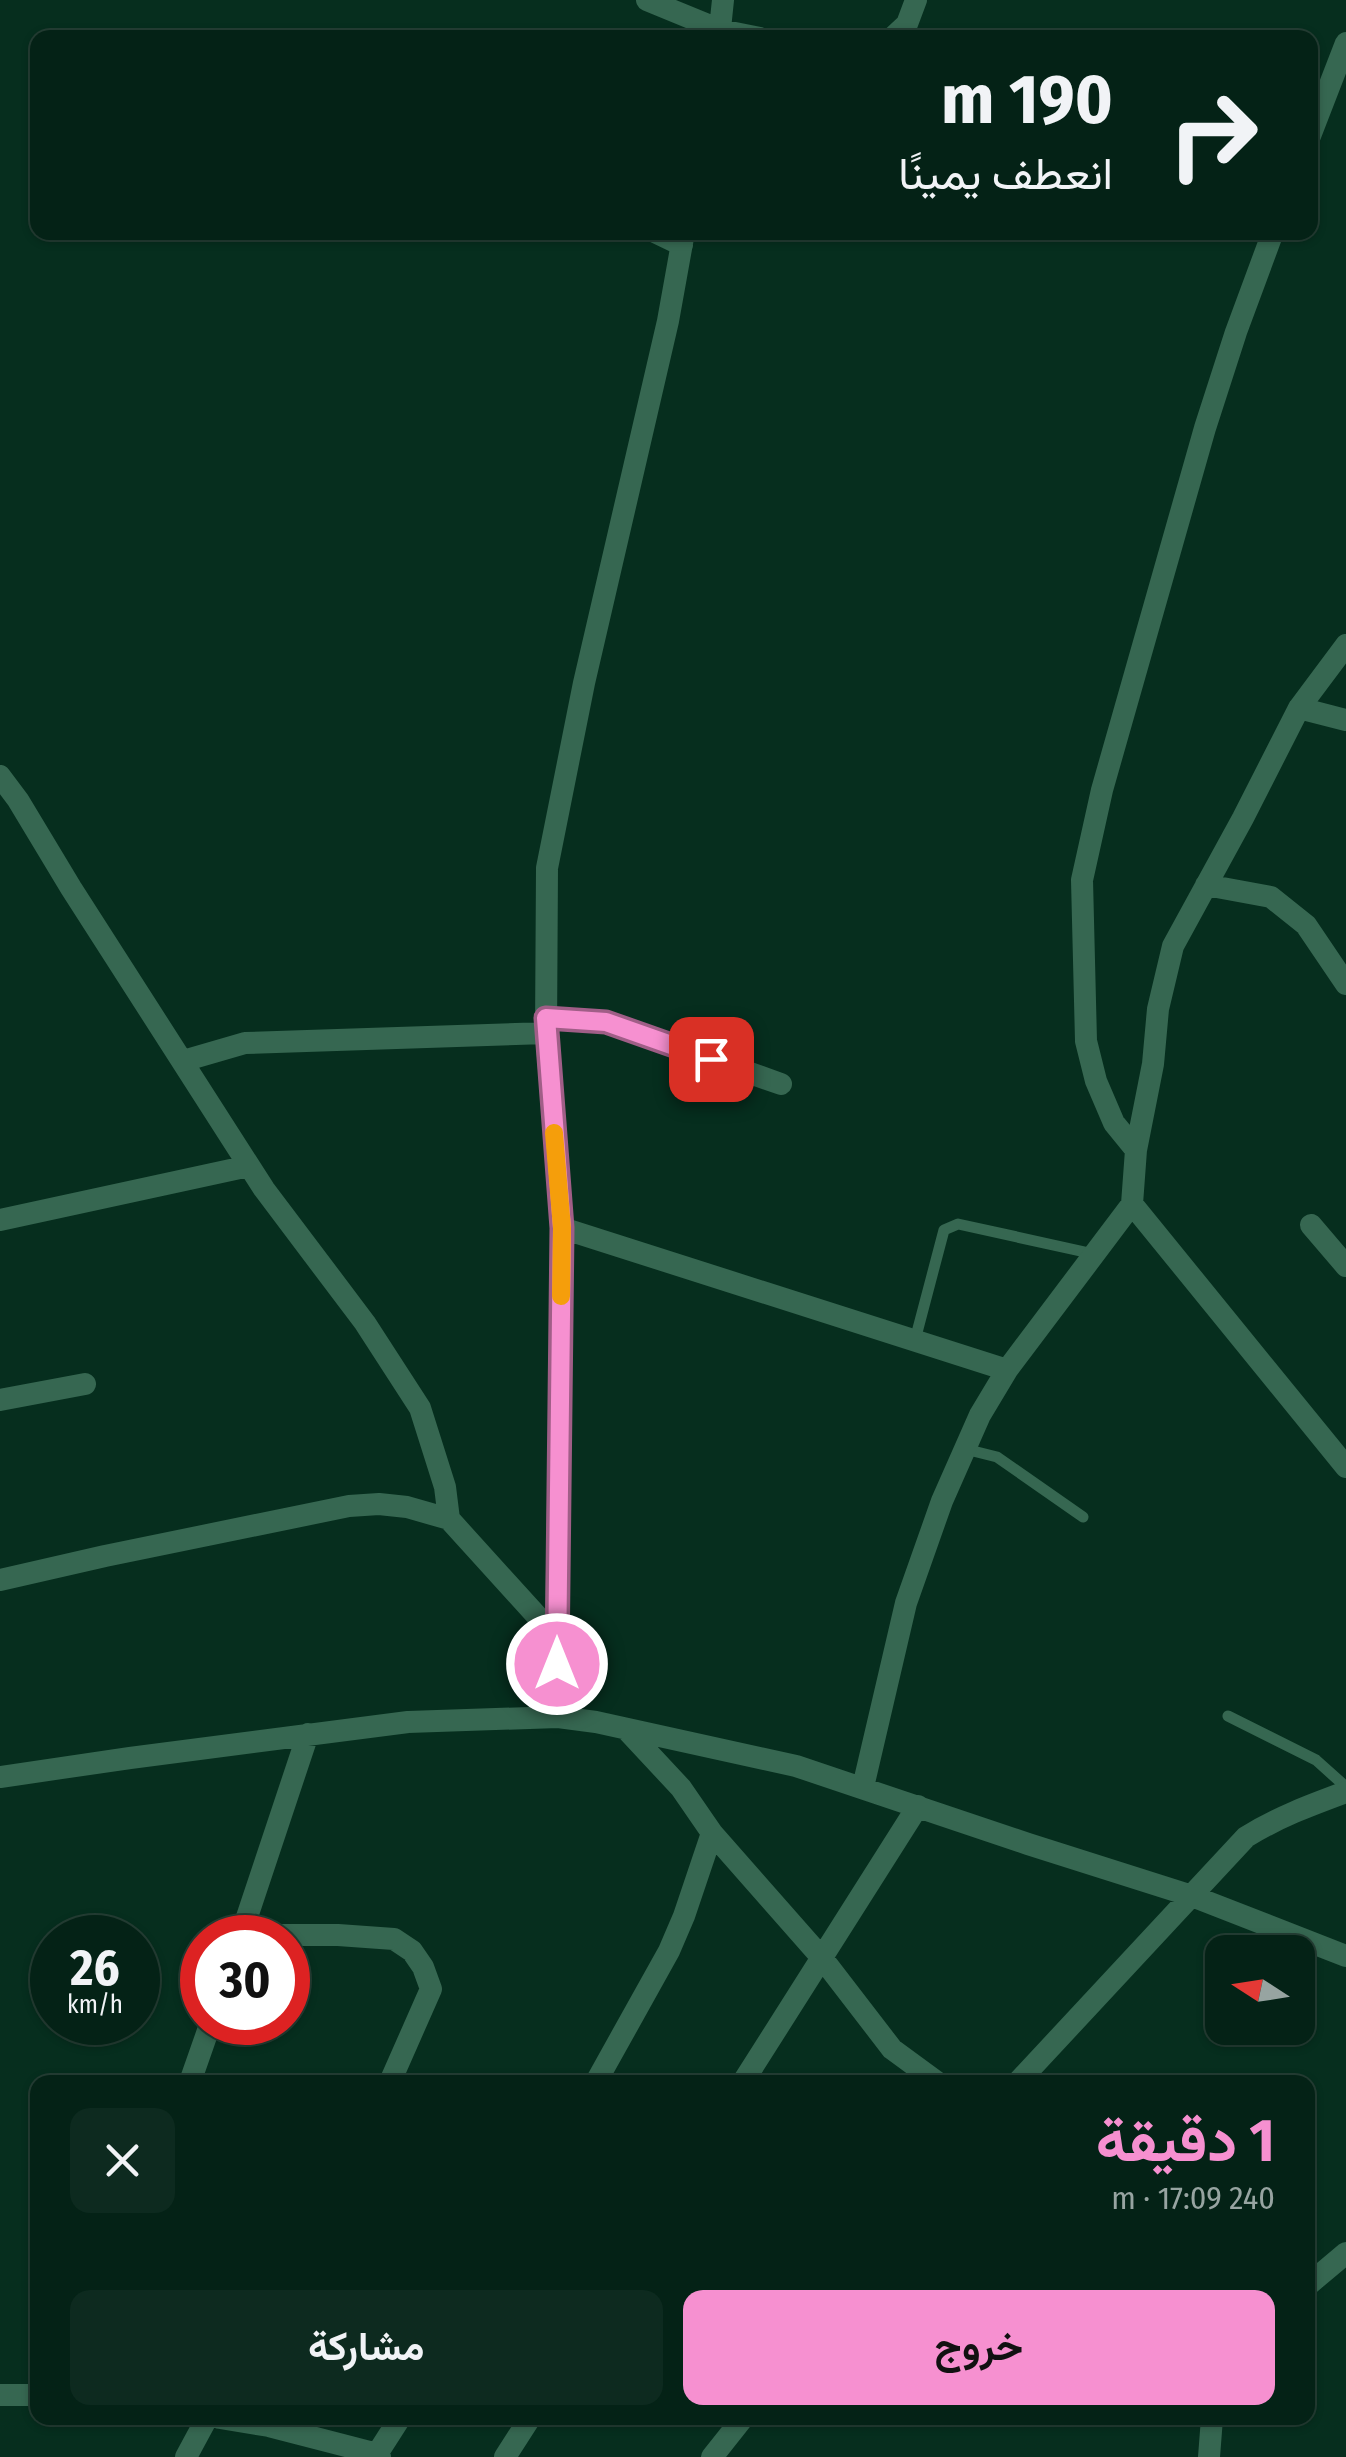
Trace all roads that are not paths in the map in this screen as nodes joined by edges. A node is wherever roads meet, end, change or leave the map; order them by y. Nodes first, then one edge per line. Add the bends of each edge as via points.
1 (647, 0) edge
2 (723, 0) edge
3 (916, 0) edge
4 (711, 30) edge
5 (720, 30) edge
6 (901, 30) edge
7 (1346, 43) edge
8 (1318, 115) edge
9 (683, 240) edge
10 (1269, 240) edge
11 (1346, 645) edge
12 (1299, 708) junction
13 (1346, 720) edge
14 (0, 776) edge
15 (1206, 886) junction
16 (1346, 984) edge
17 (546, 1025) junction
18 (183, 1062) junction
19 (780, 1084) dead end
20 (1136, 1150) junction
21 (249, 1166) junction
22 (1132, 1204) junction
23 (0, 1220) edge
24 (1311, 1225) dead end
25 (562, 1228) junction
26 (1094, 1254) junction
27 (1346, 1266) edge
28 (915, 1340) junction
29 (1007, 1370) junction
30 (85, 1384) dead end
31 (0, 1400) edge
32 (965, 1450) junction
33 (1346, 1466) edge
34 (1083, 1517) dead end
35 (449, 1519) junction
36 (0, 1580) edge
37 (556, 1637) junction
38 (1228, 1716) dead end
39 (558, 1718) junction
40 (626, 1728) junction
41 (308, 1734) junction
42 (0, 1777) edge
43 (862, 1787) junction
44 (1346, 1789) edge
45 (918, 1806) junction
46 (712, 1833) junction
47 (1192, 1896) junction
48 (247, 1915) edge
49 (310, 1935) edge
50 (1346, 1956) edge
51 (822, 1958) junction
52 (203, 2045) edge
53 (192, 2075) edge
54 (393, 2075) edge
55 (600, 2075) edge
56 (747, 2075) edge
57 (927, 2075) edge
58 (1025, 2075) edge
59 (1346, 2253) edge
60 (1315, 2279) edge
61 (0, 2395) edge
62 (30, 2395) edge
63 (203, 2425) edge
64 (263, 2425) edge
65 (396, 2425) edge
66 (525, 2425) edge
67 (737, 2425) edge
68 (1211, 2425) edge
69 (379, 2456) edge
70 (186, 2457) edge
71 (504, 2457) edge
72 (712, 2457) edge
73 (1209, 2457) edge

1 - 4 street
2 - 5 street
3 - 6 street
7 - 8 street
9 - 17 street via 547,868
10 - 20 street via 1205,428 1082,880 1086,1041 1114,1124
11 - 12 street
12 - 13 street
12 - 15 street
14 - 18 street
15 - 16 street via 1271,898 1306,926
15 - 20 street via 1173,946
17 - 18 street via 245,1043
17 - 19 street via 606,1022
17 - 25 street
18 - 21 street
20 - 22 street
21 - 23 street
21 - 35 street via 420,1408
22 - 26 street
22 - 33 street
24 - 27 street
25 - 28 street
25 - 37 street
26 - 28 lane via 958,1224 944,1230
26 - 29 street
28 - 29 street
29 - 32 street
30 - 31 street
32 - 34 lane via 997,1457
32 - 43 street via 906,1603
35 - 36 street via 407,1507 349,1506
35 - 37 street
37 - 39 street
38 - 44 lane via 1316,1760
39 - 40 street
39 - 41 street via 408,1722
40 - 43 street
40 - 46 street
41 - 42 street
41 - 48 street
43 - 45 street
44 - 47 street via 1246,1837
45 - 47 street
45 - 51 street
46 - 51 street
46 - 55 street via 669,1951
47 - 50 street
47 - 58 street
49 - 54 street via 394,1940 423,1967 431,1989
51 - 56 street
51 - 57 street via 892,2049
52 - 53 street
59 - 60 street
61 - 62 street
63 - 70 street
64 - 69 street
65 - 69 street
66 - 71 street
67 - 72 street
68 - 73 street

